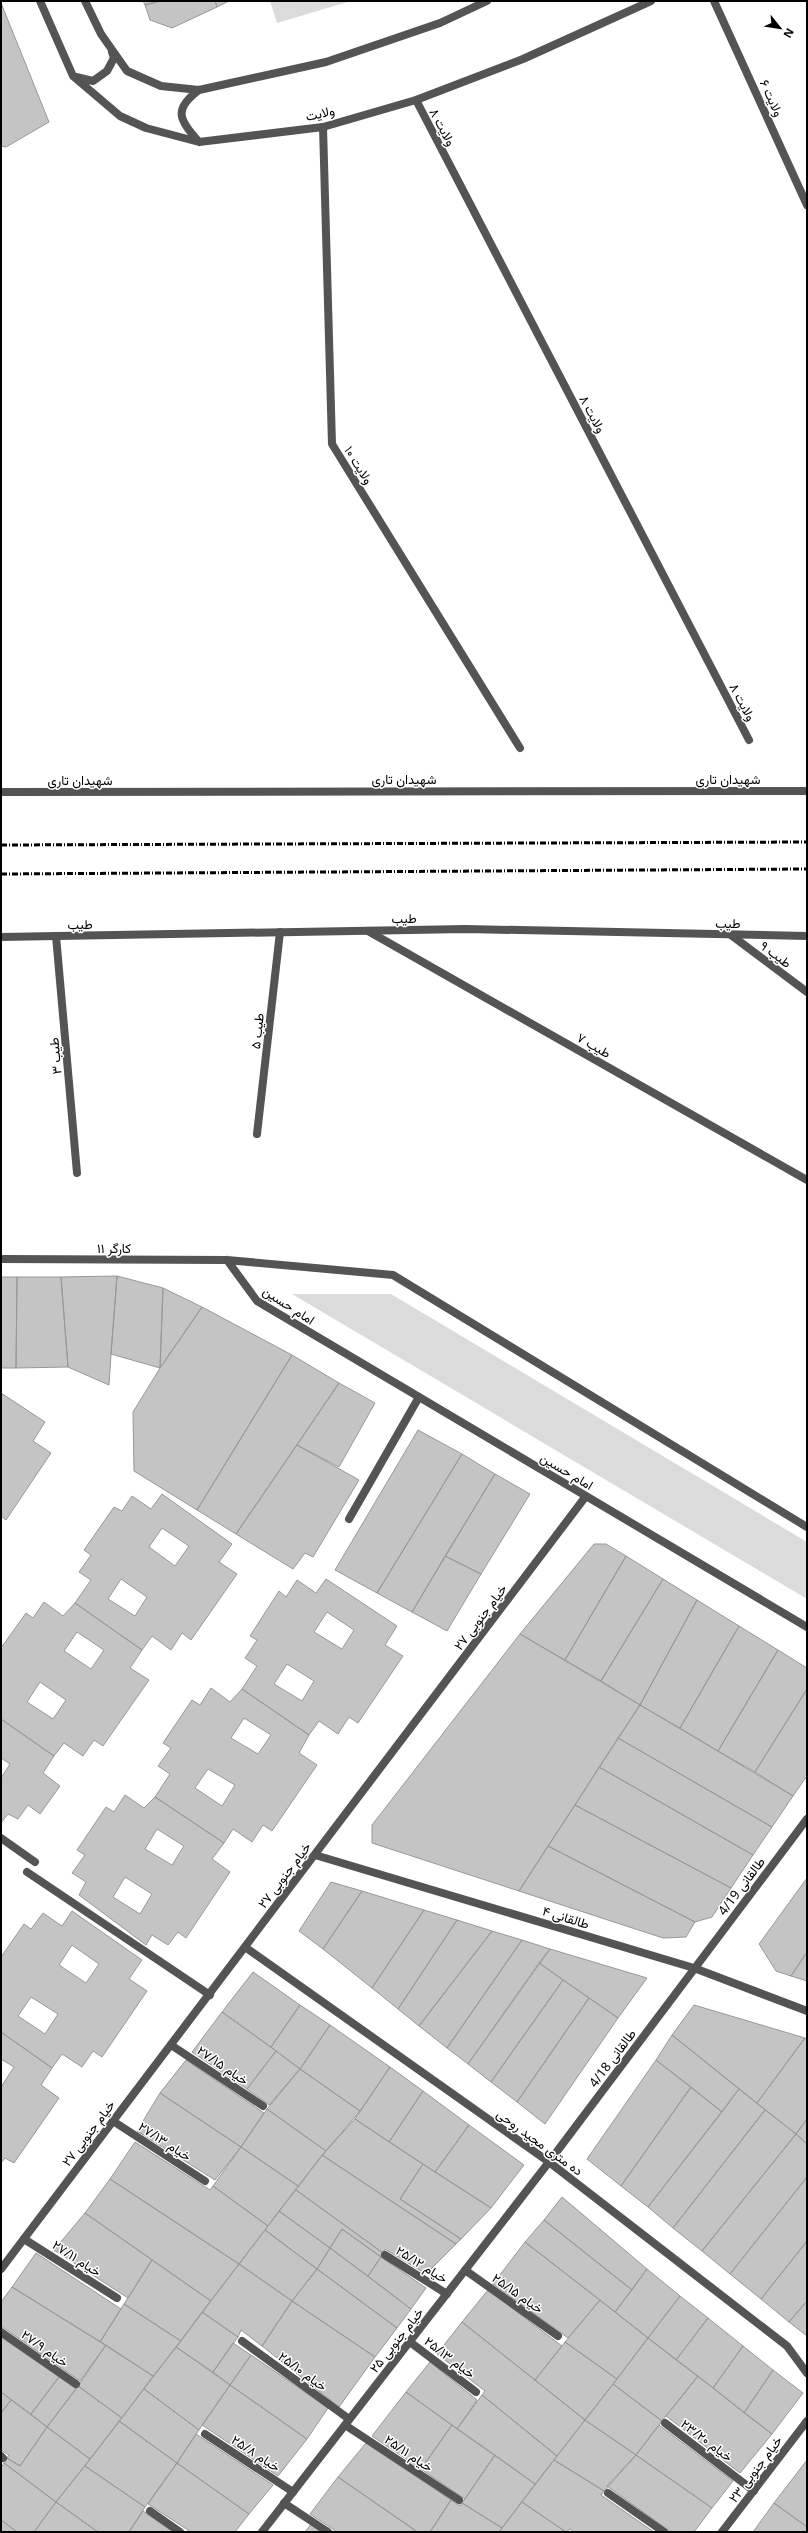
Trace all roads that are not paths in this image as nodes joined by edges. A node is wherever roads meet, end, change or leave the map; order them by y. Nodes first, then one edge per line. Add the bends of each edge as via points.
1 (40, 1) edge
2 (84, 1) edge
3 (488, 1) edge
4 (651, 1) edge
5 (714, 1) edge
6 (112, 50) junction
7 (73, 76) junction
8 (199, 90) junction
9 (416, 100) junction
10 (322, 127) junction
11 (199, 142) junction
12 (807, 205) edge
13 (749, 740) dead end
14 (520, 748) dead end
15 (807, 791) edge
16 (1, 792) edge
17 (368, 931) junction
18 (280, 932) junction
19 (731, 935) junction
20 (56, 936) junction
21 (807, 936) edge
22 (1, 937) edge
23 (807, 992) edge
24 (257, 1134) dead end
25 (77, 1173) dead end
26 (807, 1180) edge
27 (1, 1259) edge
28 (227, 1260) junction
29 (419, 1397) junction
30 (586, 1496) junction
31 (349, 1520) dead end
32 (807, 1527) edge
33 (807, 1627) edge
34 (807, 1819) edge
35 (1, 1838) edge
36 (315, 1855) junction
37 (35, 1862) dead end
38 (27, 1872) dead end
39 (245, 1947) junction
40 (694, 1968) junction
41 (210, 1995) junction
42 (807, 2011) edge
43 (171, 2045) junction
44 (262, 2106) dead end
45 (113, 2121) junction
46 (549, 2162) junction
47 (205, 2181) dead end
48 (24, 2239) junction
49 (386, 2255) dead end
50 (1, 2269) edge
51 (465, 2270) junction
52 (447, 2294) junction
53 (117, 2298) dead end
54 (1, 2332) edge
55 (558, 2336) dead end
56 (242, 2341) dead end
57 (410, 2342) junction
58 (807, 2373) edge
59 (76, 2384) dead end
60 (476, 2392) dead end
61 (807, 2421) edge
62 (347, 2422) junction
63 (665, 2423) dead end
64 (205, 2434) dead end
65 (754, 2491) junction
66 (293, 2492) junction
67 (608, 2493) dead end
68 (459, 2500) dead end
69 (284, 2503) junction
70 (150, 2511) dead end
71 (180, 2532) edge
72 (262, 2532) edge
73 (328, 2532) edge
74 (664, 2532) edge
75 (722, 2532) edge

1 - 7 street, ولایت
2 - 6 street
3 - 8 street via 440,23 326,62
4 - 9 street, ولایت via 523,59
5 - 12 street, ولایت ۶
6 - 7 street via 114,58 107,72 93,81
6 - 8 street via 127,71 160,86
7 - 11 street, ولایت via 120,116 146,128
8 - 11 street via 185,100 180,114 184,126
9 - 10 street, ولایت
9 - 13 street, ولایت ۸
10 - 11 street, ولایت
10 - 14 street, ولایت ۱۰ via 332,444
15 - 16 street, شهیدان تاری
17 - 18 street, طیب
17 - 19 street, طیب via 466,929
17 - 26 street, طیب ۷
18 - 20 street, طیب
18 - 24 street, طیب ۵
19 - 21 street, طیب
19 - 23 street, طیب ۹
20 - 22 street, طیب
20 - 25 street, طیب ۳
27 - 28 street, کارگر ۱۱
28 - 29 street, امام حسین via 257,1301
28 - 32 street, امام حسین via 393,1275
29 - 30 street, امام حسین
29 - 31 street
30 - 33 street, امام حسین
30 - 36 street, خیام جنوبی ۲۷
34 - 40 street, طالقانی 4/19
35 - 37 street
36 - 39 street, خیام جنوبی ۲۷
36 - 40 street, طالقانی ۴
38 - 41 street
39 - 41 street, خیام جنوبی ۲۷
39 - 46 street, ده متری مجید روحی
40 - 42 street, طالقانی ۴
40 - 46 street, طالقانی 4/18
41 - 43 street, خیام جنوبی ۲۷
43 - 44 street, خیام ۲۷/۱۵
43 - 45 street, خیام جنوبی ۲۷
45 - 47 street, خیام ۲۷/۱۳
45 - 48 street, خیام جنوبی ۲۷
46 - 51 street, خیام جنوبی ۲۵
46 - 58 street, ده متری مجید روحی via 787,2346
48 - 50 street, خیام جنوبی ۲۷
48 - 53 street, خیام ۲۷/۱۱
49 - 52 street, خیام ۲۵/۱۲
51 - 52 street, خیام جنوبی ۲۵
51 - 55 street, خیام ۲۵/۱۵
52 - 57 street, خیام جنوبی ۲۵
54 - 59 street, خیام ۲۷/۹
56 - 62 street, خیام ۲۵/۱۰
57 - 60 street, خیام ۲۵/۱۳
57 - 62 street, خیام جنوبی ۲۵
61 - 65 street, خیام جنوبی ۲۳
62 - 66 street, خیام جنوبی ۲۵
62 - 68 street, خیام ۲۵/۱۱
63 - 65 street, خیام ۲۳/۲۰
64 - 66 street, خیام ۲۵/۸
65 - 75 street, خیام جنوبی ۲۳
66 - 69 street, خیام جنوبی ۲۵
67 - 74 street
69 - 72 street, خیام جنوبی ۲۵
69 - 73 street
70 - 71 street

